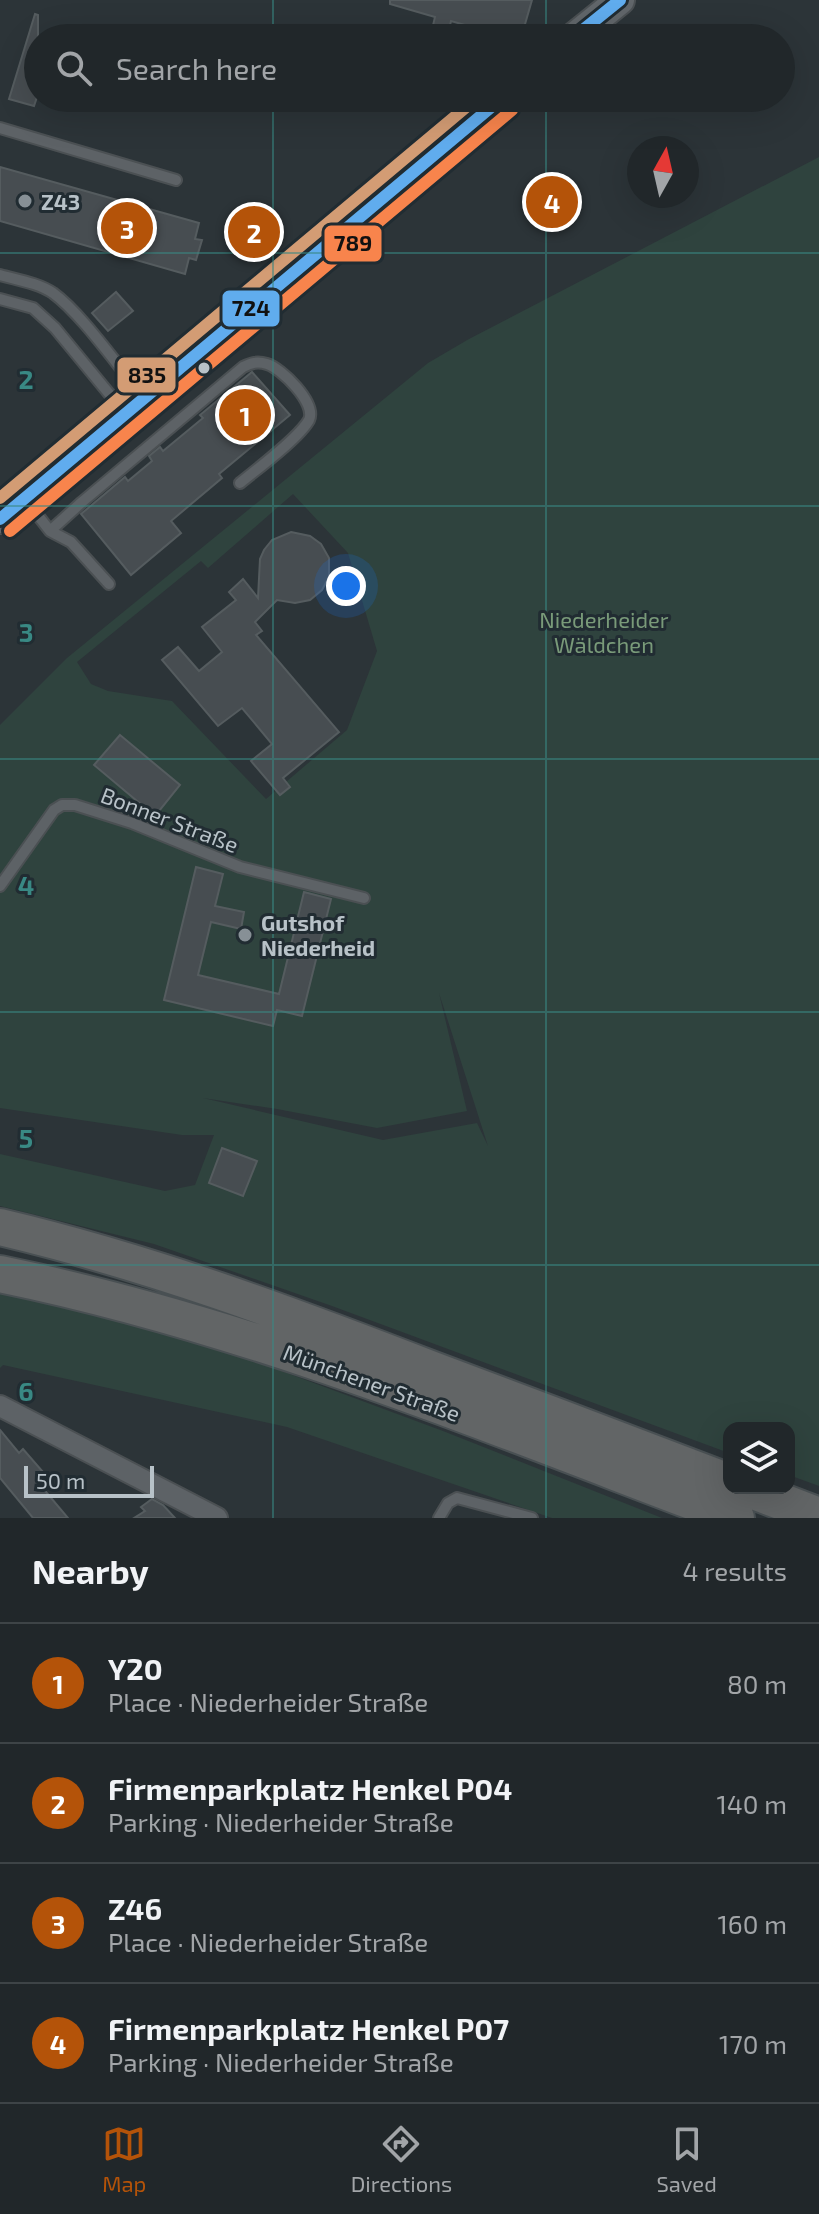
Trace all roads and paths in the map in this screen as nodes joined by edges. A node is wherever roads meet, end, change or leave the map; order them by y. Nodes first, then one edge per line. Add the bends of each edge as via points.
1 (620, 0) edge
2 (590, 24) edge
3 (485, 112) edge
4 (0, 128) edge
5 (176, 180) dead end
6 (0, 275) edge
7 (0, 299) edge
8 (135, 406) junction
9 (240, 483) dead end
10 (24, 499) junction
11 (0, 519) edge
12 (50, 531) junction
13 (109, 584) dead end
14 (0, 886) edge
15 (364, 898) dead end
16 (0, 1227) edge
17 (0, 1274) edge
18 (481, 1388) junction
19 (0, 1406) edge
20 (723, 1462) edge
21 (723, 1480) edge
22 (795, 1488) edge
23 (762, 1494) edge
24 (819, 1498) edge
25 (819, 1516) edge
26 (217, 1518) edge
27 (439, 1518) edge
28 (532, 1518) edge
29 (736, 1518) edge

1 - 2 street
3 - 8 street
4 - 5 lane
6 - 8 lane via 53,293 77,317
7 - 8 lane via 33,308
8 - 10 street
9 - 12 lane via 292,438 311,413 284,373 268,364 243,367
10 - 11 street
10 - 12 lane
12 - 13 lane via 71,542
14 - 15 lane, Bonner Straße via 54,810 75,805 240,867
16 - 18 highway, Münchener Straße via 172,1274
17 - 29 highway, Münchener Straße via 255,1341
18 - 20 highway via 563,1402
18 - 21 highway, Münchener Straße
19 - 26 street
22 - 24 highway
23 - 25 highway
27 - 28 lane via 457,1498

